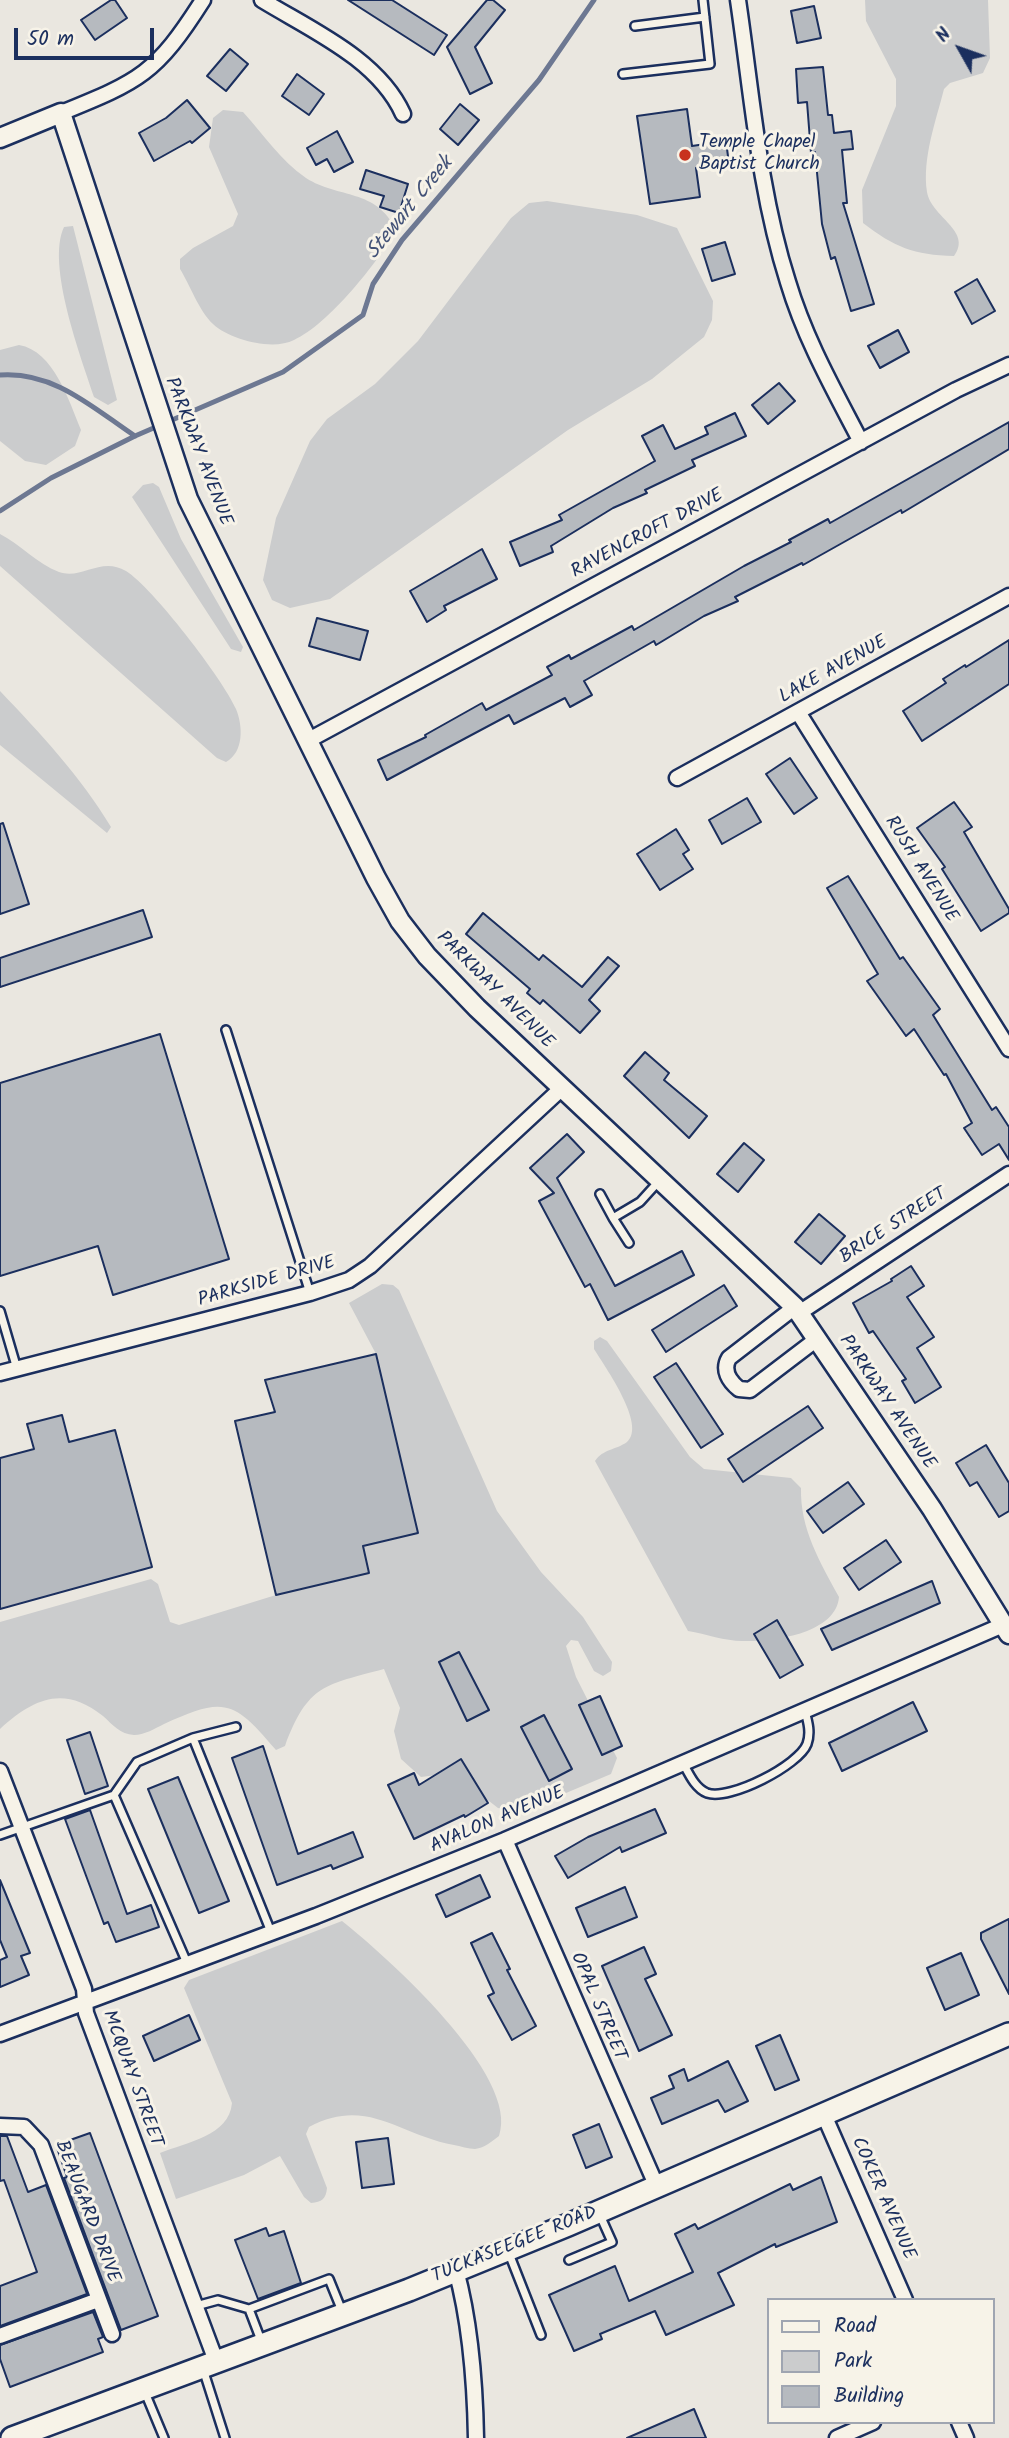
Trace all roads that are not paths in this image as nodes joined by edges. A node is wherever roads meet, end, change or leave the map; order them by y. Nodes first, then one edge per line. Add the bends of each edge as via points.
1 (203, 0) edge
2 (262, 0) edge
3 (703, 0) edge
4 (738, 0) edge
5 (705, 17) junction
6 (635, 26) dead end
7 (623, 75) dead end
8 (61, 113) junction
9 (403, 114) dead end
10 (0, 138) edge
11 (1009, 365) edge
12 (861, 442) junction
13 (1009, 596) edge
14 (798, 712) junction
15 (307, 741) junction
16 (677, 778) dead end
17 (226, 1030) dead end
18 (1009, 1049) edge
19 (562, 1088) junction
20 (1009, 1174) edge
21 (661, 1179) junction
22 (600, 1194) dead end
23 (613, 1218) junction
24 (629, 1243) dead end
25 (310, 1293) junction
26 (797, 1310) junction
27 (0, 1311) edge
28 (817, 1339) junction
29 (17, 1369) junction
30 (0, 1373) edge
31 (1006, 1629) edge
32 (805, 1711) junction
33 (236, 1727) dead end
34 (193, 1738) junction
35 (682, 1761) junction
36 (0, 1770) edge
37 (114, 1795) junction
38 (23, 1825) junction
39 (0, 1835) edge
40 (505, 1840) junction
41 (271, 1932) junction
42 (187, 1963) junction
43 (85, 2002) junction
44 (0, 2034) edge
45 (1009, 2034) edge
46 (824, 2115) junction
47 (0, 2126) edge
48 (657, 2187) junction
49 (598, 2212) junction
50 (508, 2250) junction
51 (569, 2260) dead end
52 (457, 2270) junction
53 (904, 2298) edge
54 (99, 2300) junction
55 (195, 2306) junction
56 (249, 2309) junction
57 (344, 2314) junction
58 (112, 2334) dead end
59 (541, 2335) dead end
60 (0, 2336) edge
61 (262, 2344) junction
62 (209, 2364) junction
63 (143, 2388) junction
64 (868, 2424) edge
65 (12, 2438) edge
66 (164, 2438) edge
67 (225, 2438) edge
68 (476, 2438) edge
69 (837, 2438) edge

1 - 8 street via 160,61 138,80
2 - 9 street via 372,72 394,94
3 - 5 lane
4 - 12 street via 759,152 788,282 822,366
5 - 6 lane
5 - 7 lane via 710,64
8 - 10 street
8 - 15 street, PARKWAY AVENUE via 179,474
11 - 12 street, RAVENCROFT DRIVE
12 - 15 street, RAVENCROFT DRIVE
13 - 14 street, LAKE AVENUE
14 - 16 street, LAKE AVENUE
14 - 18 street, RUSH AVENUE
15 - 19 street, PARKWAY AVENUE via 400,921 477,1009
17 - 25 lane
19 - 21 street, PARKWAY AVENUE
19 - 25 street, PARKSIDE DRIVE via 370,1266 349,1280
20 - 26 street, BRICE STREET
21 - 23 lane via 640,1202
21 - 26 street, PARKWAY AVENUE
22 - 23 lane
23 - 24 lane
25 - 29 street, PARKSIDE DRIVE
26 - 28 street, PARKWAY AVENUE
26 - 28 street, BRICE STREET via 729,1358 729,1379 739,1389 750,1390
27 - 29 lane
28 - 31 street, PARKWAY AVENUE via 932,1509
29 - 30 street, PARKSIDE DRIVE
31 - 32 street, AVALON AVENUE
32 - 35 street, AVALON AVENUE
32 - 35 lane via 809,1732 802,1753 748,1785 707,1793
33 - 34 lane
34 - 37 lane via 137,1762
34 - 41 lane
35 - 40 street, AVALON AVENUE
36 - 38 street, MCQUAY STREET
37 - 38 lane
37 - 42 lane
38 - 39 lane
38 - 43 street, MCQUAY STREET
40 - 41 street, AVALON AVENUE
40 - 48 street, OPAL STREET
41 - 42 street, AVALON AVENUE
42 - 43 street, AVALON AVENUE
43 - 44 street, AVALON AVENUE
43 - 55 street, MCQUAY STREET
45 - 46 main road, TUCKASEEGEE ROAD
46 - 48 main road, TUCKASEEGEE ROAD
46 - 53 street, COKER AVENUE
47 - 54 street, BEAUGARD DRIVE via 24,2127 41,2145
48 - 49 main road, TUCKASEEGEE ROAD
49 - 50 main road, TUCKASEEGEE ROAD
49 - 51 lane via 612,2242
50 - 52 main road, TUCKASEEGEE ROAD
50 - 59 lane
52 - 57 main road, TUCKASEEGEE ROAD
52 - 68 street via 475,2384
54 - 58 street, BEAUGARD DRIVE
54 - 60 street, BEAUGARD DRIVE
55 - 56 lane via 218,2300
55 - 62 street, MCQUAY STREET
56 - 57 lane via 329,2279
56 - 61 lane
57 - 61 main road, TUCKASEEGEE ROAD
61 - 62 main road, TUCKASEEGEE ROAD
62 - 63 main road, TUCKASEEGEE ROAD
62 - 67 lane
63 - 65 main road, TUCKASEEGEE ROAD
63 - 66 lane
64 - 69 street

